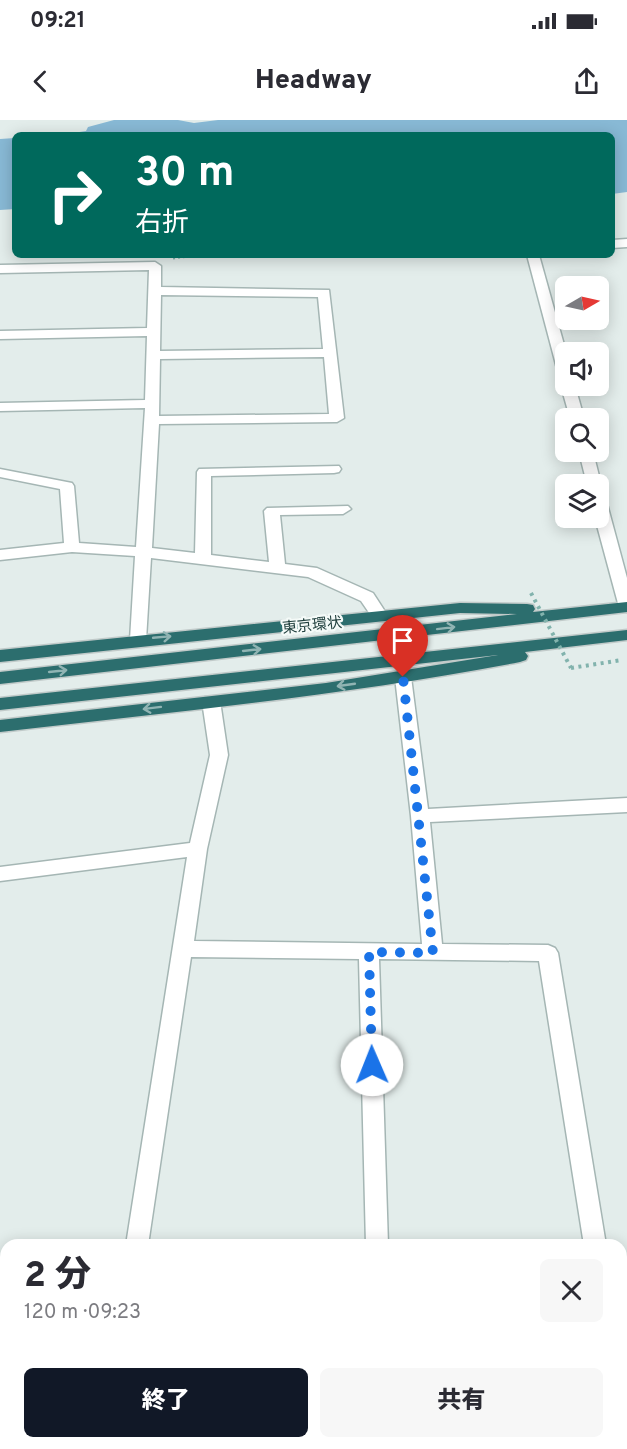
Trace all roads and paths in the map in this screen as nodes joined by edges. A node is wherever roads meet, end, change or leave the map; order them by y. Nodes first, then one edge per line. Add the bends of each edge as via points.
1 (176, 258) edge
2 (534, 258) edge
3 (163, 260) dead end
4 (0, 269) edge
5 (154, 291) junction
6 (153, 332) junction
7 (0, 335) edge
8 (557, 342) edge
9 (330, 353) junction
10 (152, 356) junction
11 (0, 407) edge
12 (151, 412) junction
13 (334, 469) dead end
14 (0, 473) edge
15 (343, 509) dead end
16 (606, 528) edge
17 (72, 547) junction
18 (144, 552) junction
19 (0, 555) edge
20 (203, 559) junction
21 (277, 568) junction
22 (531, 593) dead end
23 (627, 607) edge
24 (595, 611) junction
25 (380, 616) junction
26 (618, 636) edge
27 (138, 640) junction
28 (0, 656) edge
29 (622, 660) dead end
30 (403, 677) junction
31 (0, 678) edge
32 (211, 701) junction
33 (0, 704) edge
34 (0, 726) edge
35 (627, 805) edge
36 (420, 816) junction
37 (198, 849) junction
38 (0, 874) edge
39 (182, 949) junction
40 (369, 952) junction
41 (433, 953) junction
42 (138, 1239) edge
43 (376, 1239) edge
44 (594, 1239) edge

1 - 3 path
2 - 8 street
4 - 5 street via 155,266
5 - 6 street
5 - 9 street via 324,293
6 - 7 street
6 - 10 street
9 - 10 street
9 - 12 street via 337,418
10 - 12 street
11 - 12 street
12 - 18 street
13 - 20 street via 204,472
14 - 17 street via 67,486
15 - 21 street via 272,511
16 - 23 street
17 - 18 street
17 - 19 street
18 - 20 street
18 - 27 street
20 - 21 street
21 - 25 street via 311,572 367,597
22 - 29 path, bridge via 571,668
23 - 24 highway, 東京環状
24 - 25 highway via 459,608
31 -> 24 highway, 東京環状
27 -> 25 highway
26 - 30 highway
26 - 33 highway
27 - 28 highway
30 -> 32 highway
30 - 36 street
32 -> 34 highway
32 - 37 street via 219,755
35 - 36 street
36 - 41 street
37 - 38 street
37 - 39 street
39 - 40 street
39 - 42 street
40 - 41 street
40 - 43 street
41 - 44 street via 548,953

